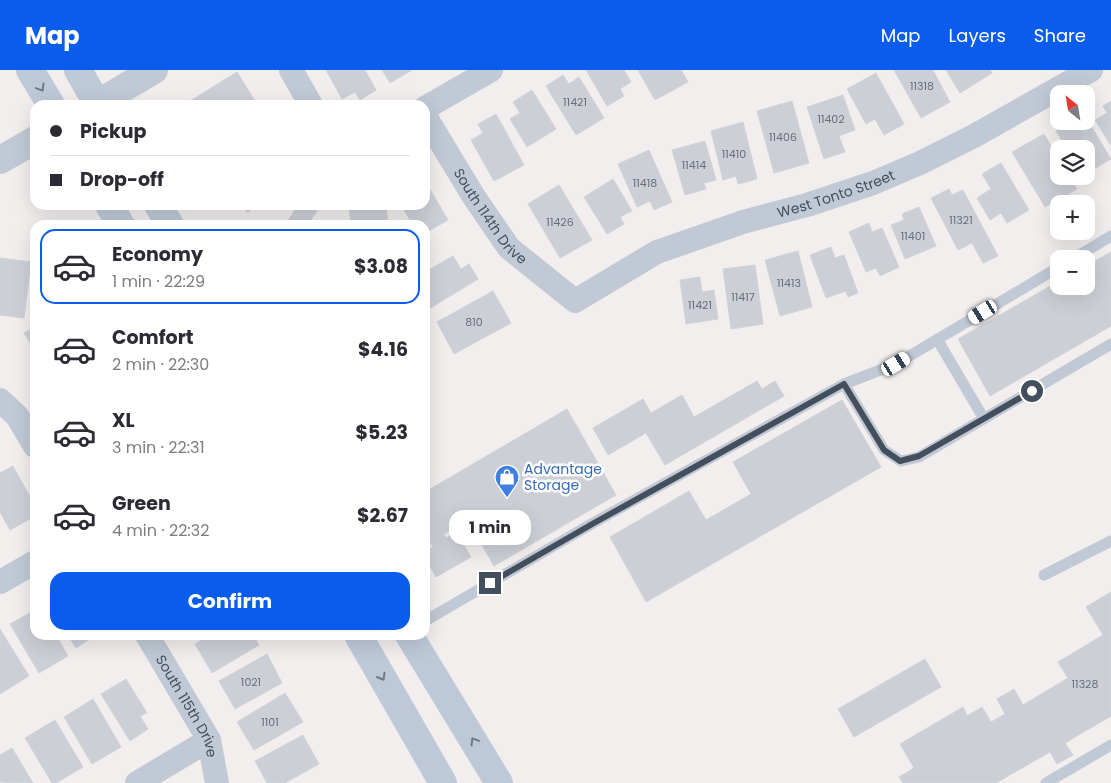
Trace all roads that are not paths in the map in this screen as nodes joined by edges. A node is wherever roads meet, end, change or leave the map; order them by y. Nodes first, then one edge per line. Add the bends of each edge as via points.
1 (30, 70) edge
2 (78, 70) edge
3 (154, 70) edge
4 (291, 70) edge
5 (491, 70) edge
6 (1091, 70) edge
7 (48, 100) edge
8 (94, 100) edge
9 (105, 100) edge
10 (308, 100) edge
11 (430, 105) edge
12 (430, 124) edge
13 (30, 143) edge
14 (0, 160) edge
15 (1111, 236) edge
16 (1088, 250) edge
17 (1050, 272) edge
18 (575, 301) joint
19 (937, 339) junction
20 (1111, 344) edge
21 (844, 384) junction
22 (0, 400) edge
23 (984, 419) junction
24 (30, 438) edge
25 (1111, 541) edge
26 (30, 565) edge
27 (1044, 575) dead end
28 (0, 582) edge
29 (430, 618) edge
30 (150, 640) edge
31 (361, 640) edge
32 (412, 640) edge
33 (209, 740) junction
34 (1111, 745) edge
35 (444, 780) edge
36 (137, 783) edge
37 (217, 783) edge
38 (499, 783) edge
39 (1046, 783) edge

1 -> 7 main road
2 - 8 main road
3 - 9 street
4 - 10 street
5 - 11 street
6 - 18 street, West Tonto Street via 920,163 873,183 656,252
12 - 18 street, South 114th Drive via 509,248
13 - 14 street
15 - 16 lane
17 - 19 lane
19 - 21 lane via 896,364
19 - 23 lane
20 - 23 lane
21 - 23 lane via 884,450 900,461 919,456
21 - 29 lane
22 - 24 street via 17,416
25 - 27 lane
26 - 28 street
30 - 33 street, South 115th Drive
31 -> 35 main road
38 -> 32 main road
33 - 36 street
33 - 37 street, South 115th Drive
34 - 39 lane

